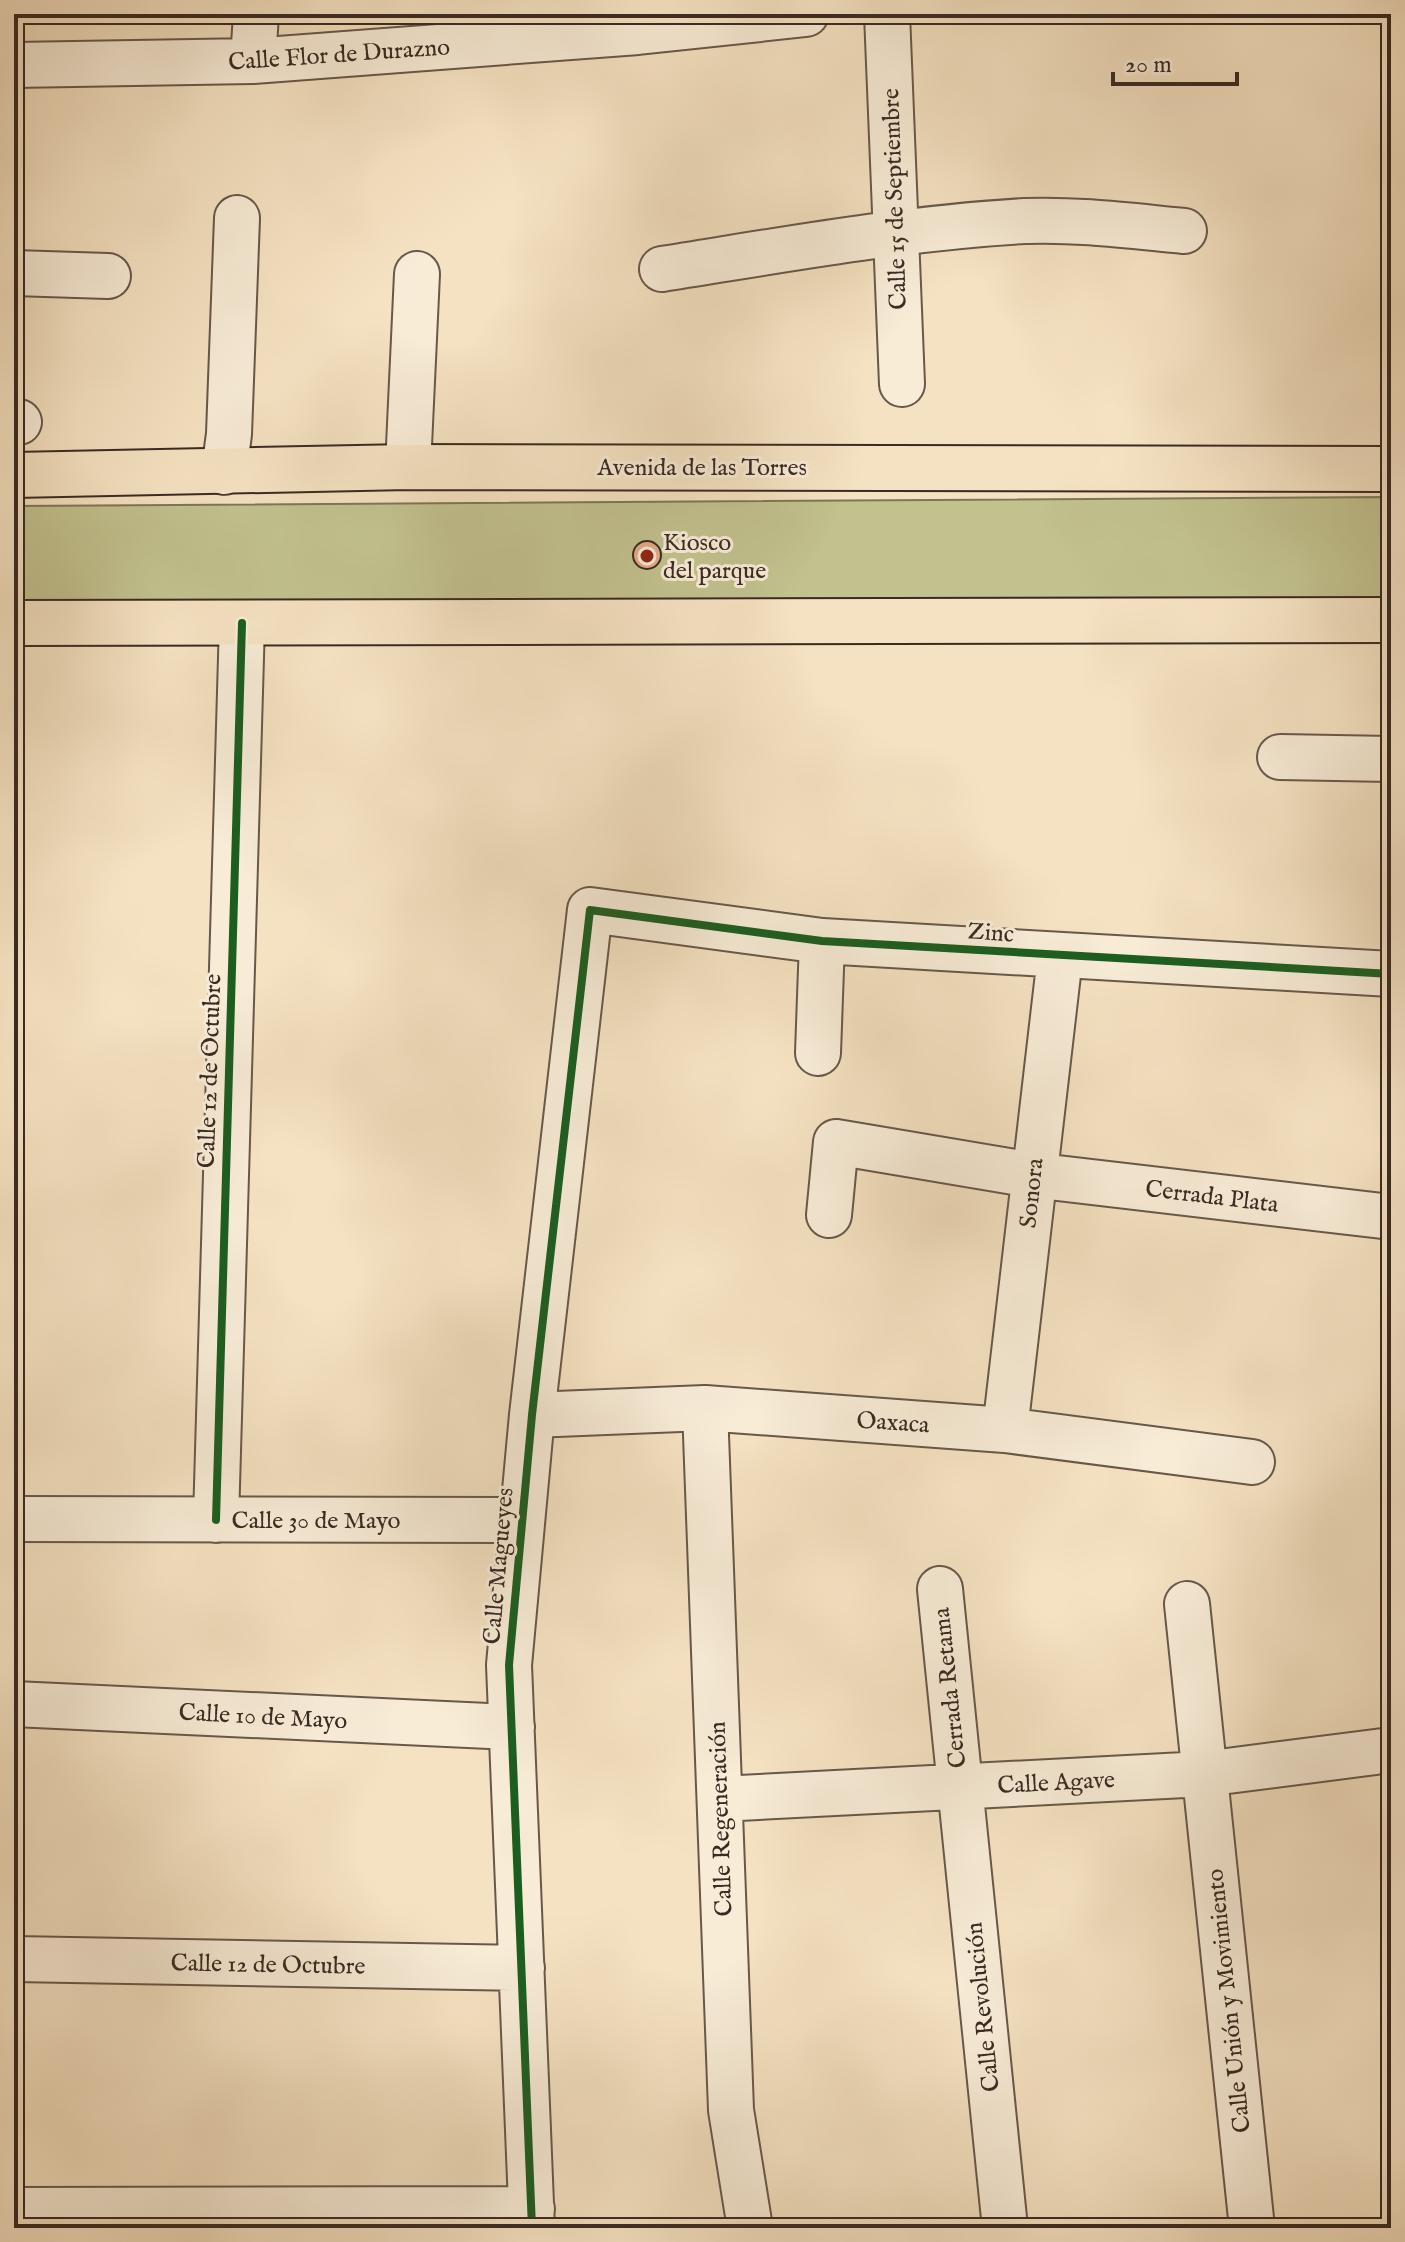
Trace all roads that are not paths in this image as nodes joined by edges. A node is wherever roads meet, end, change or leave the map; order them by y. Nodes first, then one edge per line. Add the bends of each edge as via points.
1 (256, 14) edge
2 (806, 14) edge
3 (887, 14) edge
4 (637, 23) edge
5 (253, 61) junction
6 (14, 65) edge
7 (237, 218) dead end
8 (1184, 231) dead end
9 (894, 233) junction
10 (662, 269) dead end
11 (14, 273) edge
12 (417, 274) dead end
13 (108, 276) dead end
14 (902, 384) dead end
15 (408, 467) junction
16 (1391, 469) edge
17 (224, 472) junction
18 (14, 475) edge
19 (1391, 620) edge
20 (14, 623) edge
21 (242, 623) junction
22 (1280, 757) dead end
23 (1391, 759) edge
24 (590, 910) joint
25 (822, 941) junction
26 (1060, 957) junction
27 (1391, 974) edge
28 (818, 1053) dead end
29 (1032, 1175) junction
30 (829, 1215) dead end
31 (1391, 1217) edge
32 (705, 1408) junction
33 (532, 1415) junction
34 (1005, 1430) junction
35 (1252, 1462) dead end
36 (14, 1519) edge
37 (216, 1520) junction
38 (522, 1520) junction
39 (940, 1589) dead end
40 (1187, 1604) dead end
41 (14, 1704) edge
42 (512, 1727) junction
43 (1391, 1750) edge
44 (1204, 1774) junction
45 (959, 1787) junction
46 (720, 1799) junction
47 (14, 1959) edge
48 (522, 1968) junction
49 (14, 2210) edge
50 (532, 2218) edge
51 (750, 2228) edge
52 (1005, 2228) edge
53 (1252, 2228) edge

1 - 5 street
2 - 4 street, Calle Flor de Durazno
3 - 9 street, Calle 15 de Septiembre
4 - 5 street, Calle Flor de Durazno
5 - 6 street, Calle Flor de Durazno
7 - 17 street
8 - 9 street via 1027,221
9 - 10 street
9 - 14 street, Calle 15 de Septiembre
11 - 13 street
12 - 15 street
15 - 16 main road, Avenida de las Torres
15 - 17 main road, Avenida de las Torres
17 - 18 main road, Avenida de las Torres
19 - 21 main road
20 - 21 main road
21 - 37 street, Calle 12 de Octubre
22 - 23 street
24 - 25 street, Zinc
24 - 33 street, Calle Magueyes
25 - 26 street, Zinc
25 - 28 street
26 - 27 street, Zinc
26 - 29 street, Sonora
29 - 30 street, Cerrada Plata via 836,1142
29 - 31 street, Cerrada Plata
29 - 34 street, Sonora
32 - 33 street, Oaxaca
32 - 34 street, Oaxaca
32 - 46 street, Calle Regeneración
33 - 38 street, Calle Magueyes
34 - 35 street, Oaxaca
36 - 37 street, Calle 30 de Mayo
37 - 38 street, Calle 30 de Mayo
38 - 42 street, Calle Magueyes via 509,1665
39 - 45 street, Cerrada Retama
40 - 44 street, Calle Unión y Movimiento
41 - 42 street, Calle 10 de Mayo
42 - 48 street, Calle Magueyes
43 - 44 street, Calle Agave
44 - 45 street, Calle Agave
44 - 53 street, Calle Unión y Movimiento
45 - 46 street, Calle Agave
45 - 52 street, Calle Revolución
46 - 51 street, Calle Regeneración via 731,2110
47 - 48 street, Calle 12 de Octubre
48 - 50 street, Calle Magueyes
49 - 50 street

